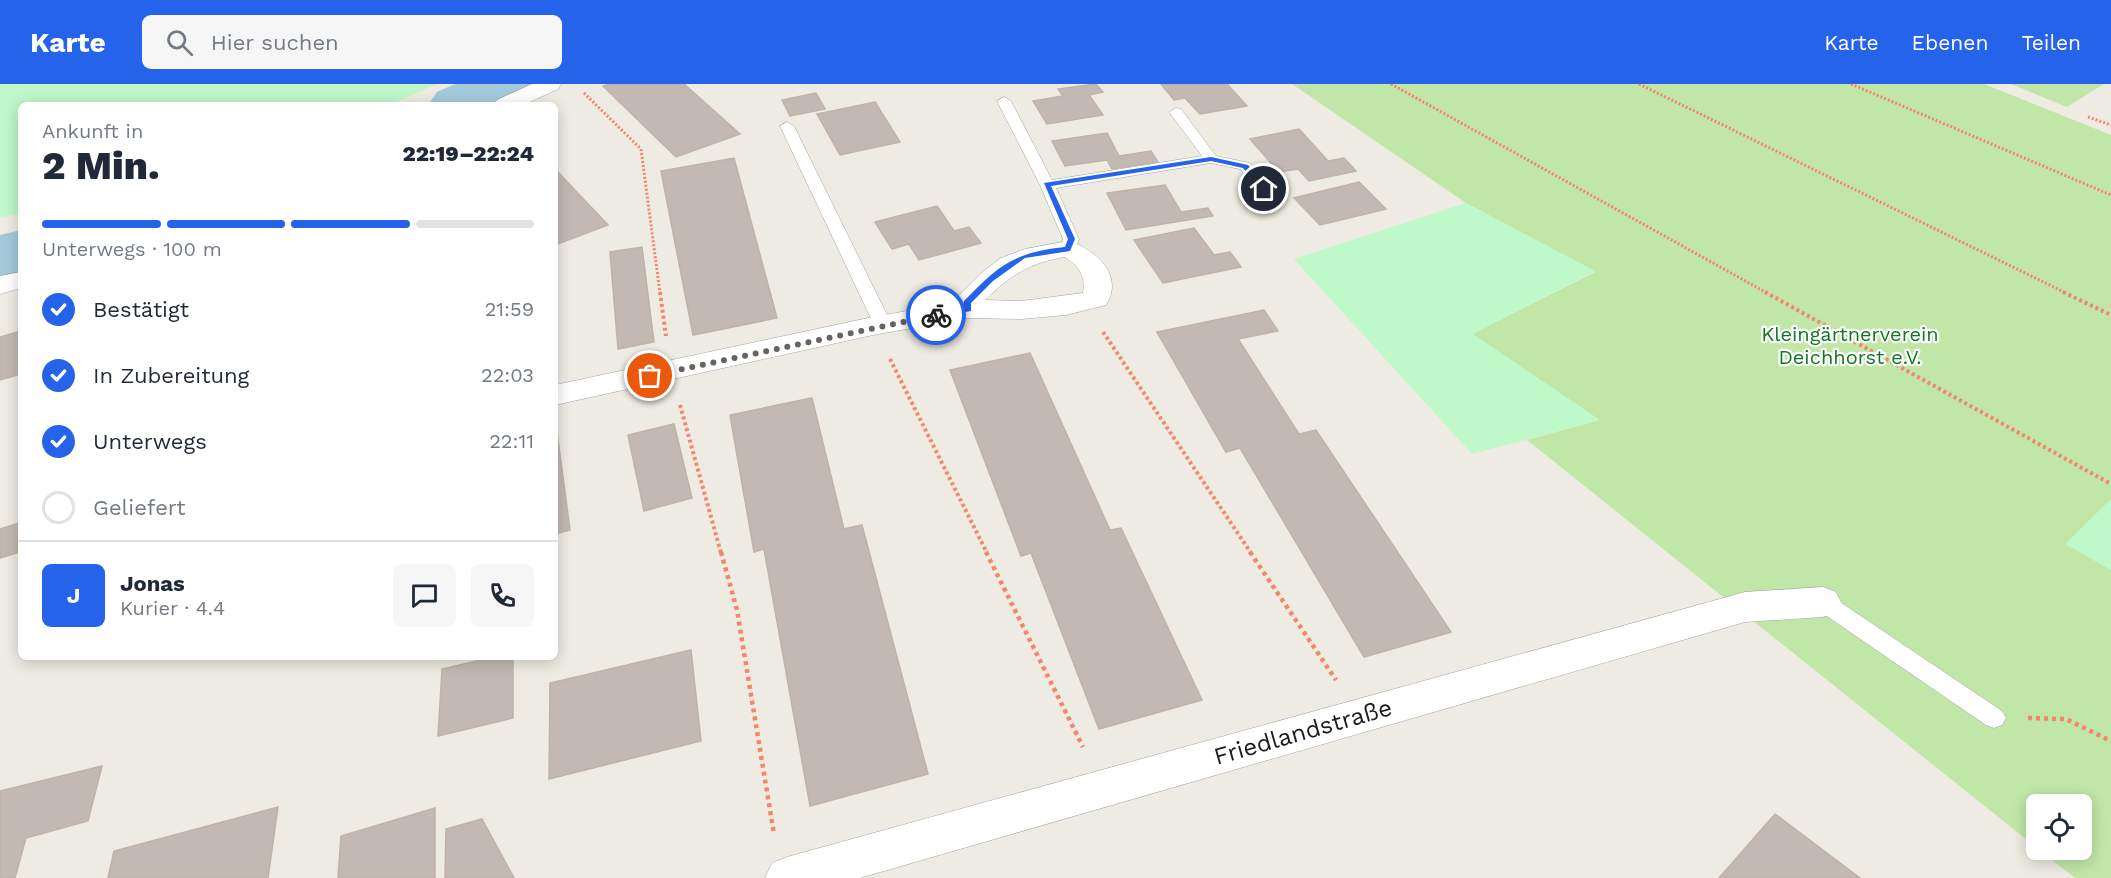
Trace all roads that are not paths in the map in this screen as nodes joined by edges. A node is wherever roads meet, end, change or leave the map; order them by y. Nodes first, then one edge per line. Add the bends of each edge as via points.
1 (550, 84) edge
2 (1004, 101) dead end
3 (511, 102) edge
4 (1176, 112) dead end
5 (787, 126) dead end
6 (1211, 159) junction
7 (1047, 185) junction
8 (1264, 189) dead end
9 (1068, 249) junction
10 (18, 281) edge
11 (0, 285) edge
12 (968, 309) junction
13 (878, 326) junction
14 (558, 394) edge
15 (1823, 602) joint
16 (1994, 718) road end
17 (781, 860) edge

1 - 3 street
2 - 7 lane
4 - 6 lane
5 - 13 lane
6 - 7 lane
6 - 8 lane via 1245,166
7 - 9 lane via 1071,239
9 - 12 street via 1023,257 990,279 966,303
9 - 12 street via 1079,252 1098,281 1096,299 1022,310
10 - 11 street
12 - 13 street
13 - 14 street
15 - 16 lane
15 - 17 street, Friedlandstraße via 1745,607 1103,788

